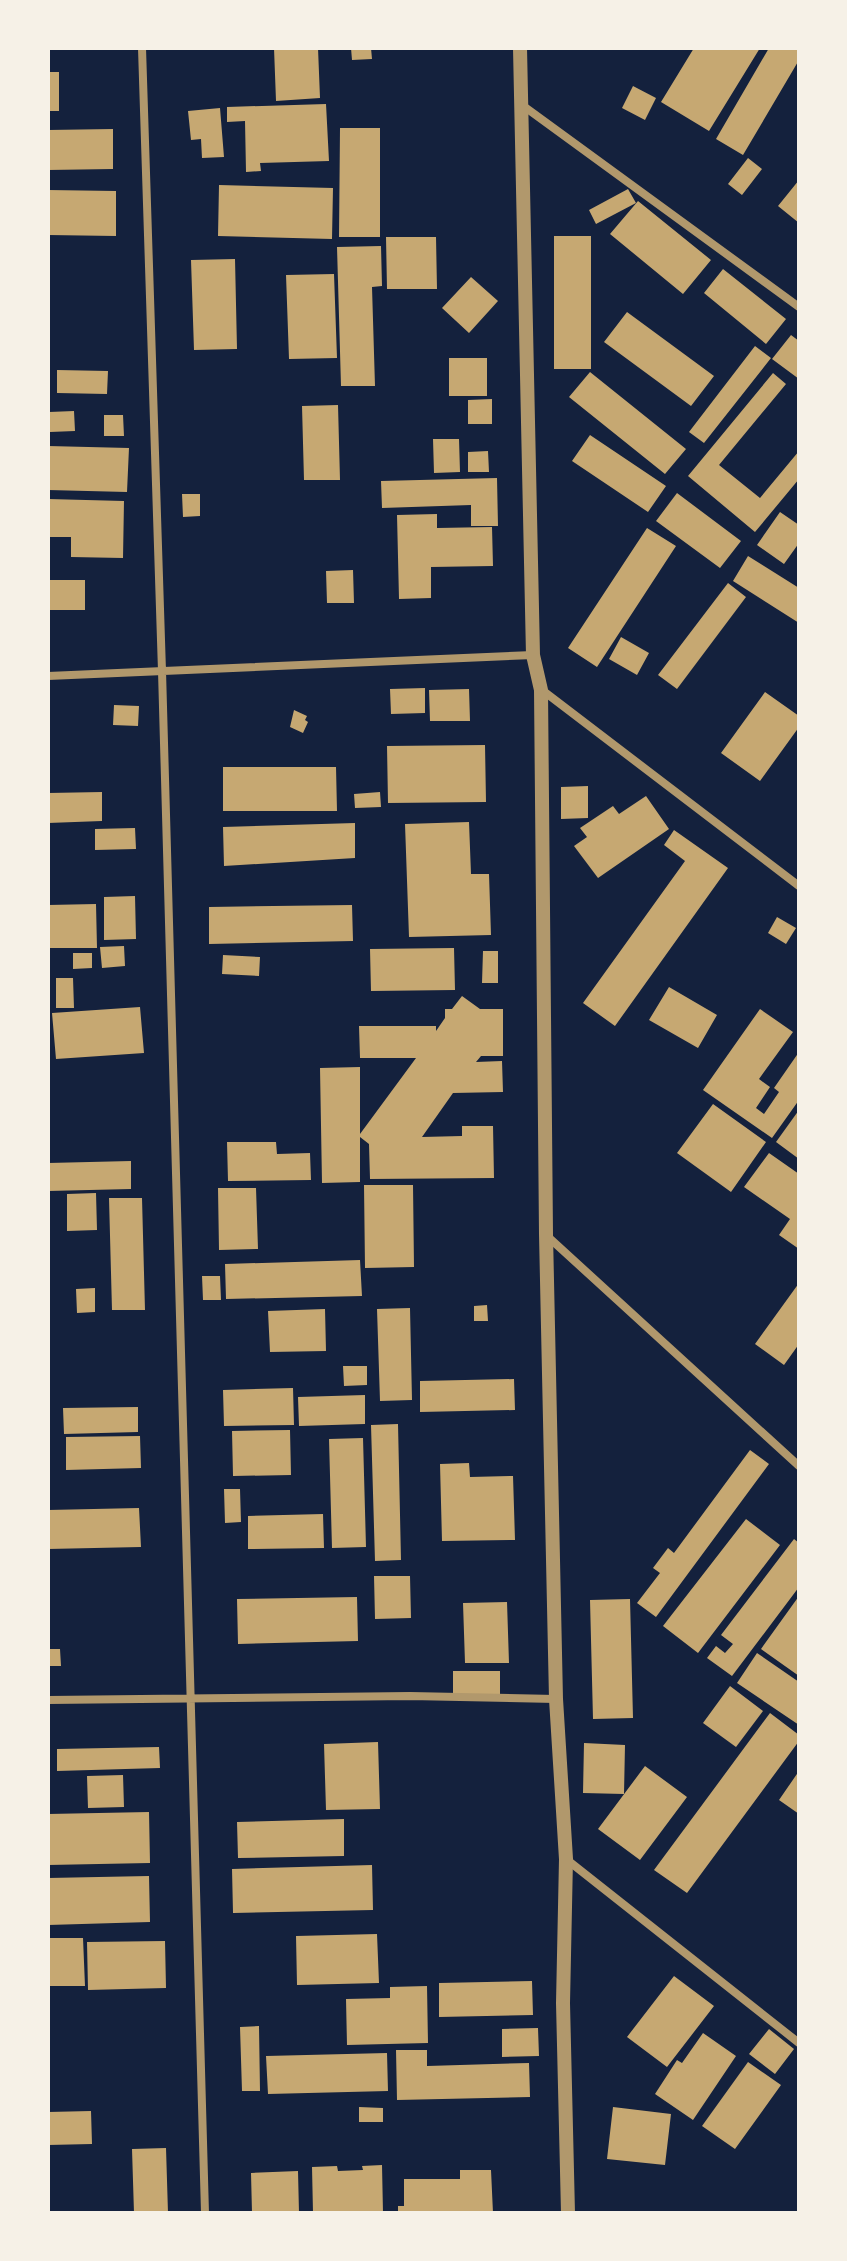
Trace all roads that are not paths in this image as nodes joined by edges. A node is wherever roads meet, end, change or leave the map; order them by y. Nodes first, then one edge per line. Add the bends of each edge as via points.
1 (142, 48) edge
2 (520, 48) edge
3 (521, 104) junction
4 (799, 307) edge
5 (533, 655) junction
6 (162, 671) junction
7 (48, 676) edge
8 (541, 690) junction
9 (799, 886) edge
10 (546, 1234) junction
11 (799, 1466) edge
12 (191, 1699) junction
13 (556, 1699) junction
14 (48, 1700) edge
15 (566, 1859) junction
16 (799, 2043) edge
17 (205, 2213) edge
18 (568, 2213) edge

1 - 6 street
2 - 3 street
3 - 4 street
3 - 5 street
5 - 6 street
5 - 8 street
6 - 7 street
6 - 12 street
8 - 9 street
8 - 10 street
10 - 11 street
10 - 13 street
12 - 13 street
12 - 14 street
12 - 17 street
13 - 15 street
15 - 16 street
15 - 18 street

